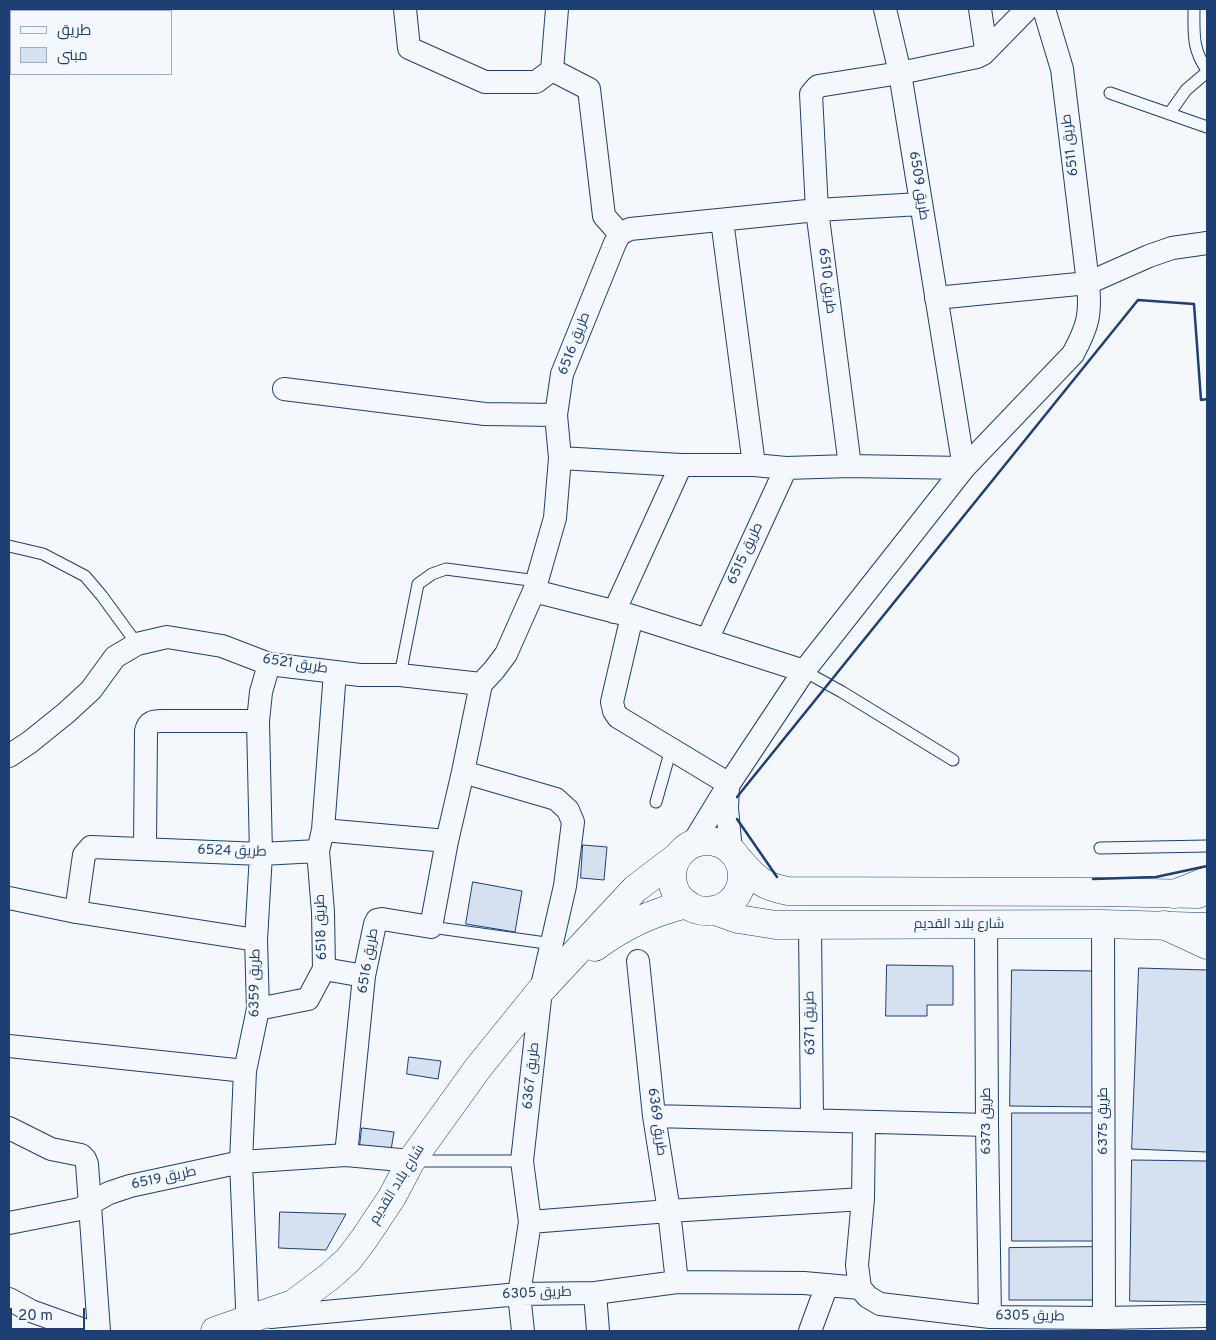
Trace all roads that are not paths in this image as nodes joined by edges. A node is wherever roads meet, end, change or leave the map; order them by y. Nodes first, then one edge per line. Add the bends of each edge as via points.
1 (405, 9) edge
2 (557, 9) edge
3 (885, 9) edge
4 (980, 9) edge
5 (1027, 9) edge
6 (1044, 9) edge
7 (1194, 9) edge
8 (986, 49) junction
9 (552, 70) junction
10 (1207, 71) edge
11 (900, 73) junction
12 (1110, 93) dead end
13 (1169, 114) junction
14 (1207, 126) edge
15 (920, 204) junction
16 (817, 210) junction
17 (722, 220) junction
18 (620, 234) junction
19 (1207, 243) edge
20 (1088, 283) junction
21 (936, 298) junction
22 (284, 389) dead end
23 (556, 415) junction
24 (560, 458) junction
25 (681, 465) junction
26 (754, 465) junction
27 (850, 466) junction
28 (786, 468) junction
29 (964, 468) junction
30 (9, 546) edge
31 (536, 586) junction
32 (623, 614) junction
33 (706, 640) junction
34 (137, 644) junction
35 (268, 664) junction
36 (804, 671) junction
37 (334, 672) junction
38 (400, 675) junction
39 (481, 684) junction
40 (258, 721) junction
41 (671, 749) junction
42 (9, 756) edge
43 (953, 760) dead end
44 (463, 772) junction
45 (729, 784) junction
46 (656, 802) dead end
47 (320, 840) junction
48 (447, 841) junction
49 (1207, 846) edge
50 (145, 848) junction
51 (1100, 848) dead end
52 (685, 850) junction
53 (261, 854) junction
54 (735, 855) junction
55 (1207, 881) edge
56 (1174, 894) junction
57 (1207, 894) edge
58 (9, 898) edge
59 (687, 904) junction
60 (713, 910) junction
61 (76, 912) junction
62 (986, 924) junction
63 (1103, 924) junction
64 (1164, 925) junction
65 (810, 926) junction
66 (431, 927) junction
67 (1207, 927) edge
68 (256, 940) junction
69 (553, 944) junction
70 (1207, 945) edge
71 (638, 961) dead end
72 (324, 969) junction
73 (364, 976) junction
74 (541, 990) junction
75 (258, 1009) junction
76 (9, 1049) edge
77 (245, 1070) junction
78 (654, 1116) junction
79 (812, 1119) junction
80 (864, 1123) junction
81 (987, 1125) junction
82 (9, 1128) edge
83 (346, 1155) junction
84 (411, 1161) junction
85 (522, 1161) junction
86 (241, 1162) junction
87 (863, 1199) junction
88 (90, 1205) junction
89 (670, 1211) junction
90 (530, 1222) junction
91 (9, 1223) edge
92 (677, 1282) junction
93 (827, 1285) junction
94 (860, 1288) junction
95 (595, 1293) junction
96 (519, 1294) junction
97 (9, 1299) edge
98 (1207, 1316) edge
99 (990, 1317) junction
100 (248, 1325) edge
101 (1105, 1325) edge
102 (86, 1331) edge
103 (99, 1331) edge
104 (215, 1331) edge
105 (523, 1331) edge
106 (598, 1331) edge
107 (810, 1331) edge

1 - 9 street via 409,48 485,82 536,82
2 - 9 street
3 - 11 street
4 - 8 street
5 - 8 street
6 - 20 street, طريق 6511 via 1062,69
7 - 10 lane via 1196,50
8 - 11 street via 977,57
9 - 18 street via 589,89 604,216
10 - 13 lane via 1186,90
11 - 15 street, طريق 6509
11 - 16 street, طريق 6510 via 818,86 811,94
12 - 13 lane
13 - 14 lane
15 - 16 street
15 - 21 street, طريق 6509
16 - 17 street
16 - 27 street, طريق 6510
17 - 18 street via 630,229
17 - 26 street
18 - 23 street, طريق 6516 via 562,374
19 - 20 street via 1157,253
20 - 21 street
20 - 29 street, طريق 6511 via 1088,323 1073,354
21 - 29 street, طريق 6509
22 - 23 street via 485,414
23 - 24 street, طريق 6516
24 - 25 street
24 - 31 street, طريق 6516 via 555,518
25 - 26 street
25 - 32 street
26 - 28 street
27 - 28 street
27 - 29 street
28 - 33 street, طريق 6515
29 - 36 street, طريق 6511
30 - 34 lane via 42,554 85,576
31 - 32 street
31 - 38 lane via 446,569 432,574 418,584
31 - 39 street, طريق 6516 via 506,654
32 - 33 street
32 - 41 street via 612,702 614,711 618,717
33 - 36 street
34 - 35 street, طريق 6521 via 167,637 222,646
34 - 42 street, طريق 6521 via 115,657 91,690
35 - 37 street, طريق 6521
35 - 40 street, طريق 6359
36 - 43 lane
36 - 45 street, طريق 6511
37 - 38 street, طريق 6521
37 - 47 street, طريق 6518
38 - 39 street, طريق 6521
39 - 44 street, طريق 6516
40 - 50 street via 151,722 146,730
40 - 53 street, طريق 6359
41 - 45 street
41 - 46 lane
44 - 48 street, طريق 6516
44 - 69 street, طريق 6367 via 556,799 568,810 573,822
45 - 52 street, طريق 6511
45 - 54 street via 727,808
47 - 48 street
47 - 53 street, طريق 6524
47 - 72 street, طريق 6518
48 - 66 street, طريق 6516
49 - 51 lane
50 - 53 street, طريق 6524
50 - 61 street, طريق 6524 via 96,846 87,850
52 - 54 street via 703,840 714,841
52 - 59 street via 674,865 673,882 680,898
52 - 74 street, شارع بلاد القديم via 635,889
53 - 68 street, طريق 6359
54 - 56 street via 756,880 788,891
54 - 60 street via 742,880 738,891 732,900
55 - 56 street
56 - 57 street
58 - 61 street
59 - 60 street via 695,909
59 - 74 street, شارع بلاد القديم via 638,920 617,932
60 - 65 street, شارع بلاد القديم via 760,923
61 - 68 street
62 - 63 street, شارع بلاد القديم
62 - 65 street, شارع بلاد القديم
62 - 81 street, طريق 6373
63 - 64 street, شارع بلاد القديم
63 - 101 street, طريق 6375
64 - 67 street, شارع بلاد القديم
64 - 70 street
65 - 79 street, طريق 6371
66 - 69 lane
66 - 73 street, طريق 6516 via 377,920
68 - 75 street, طريق 6359
69 - 74 street, طريق 6367
71 - 78 street, طريق 6369
72 - 73 street
72 - 75 street, طريق 6518 via 308,999
73 - 83 street, طريق 6516
74 - 84 street, شارع بلاد القديم via 478,1068
74 - 85 street, طريق 6367
75 - 77 street, طريق 6359
76 - 77 street
77 - 86 street, طريق 6359
78 - 79 street
78 - 89 street, طريق 6369
79 - 80 street
80 - 81 street
80 - 87 street
81 - 99 street, طريق 6373
82 - 88 street via 52,1150 81,1155 86,1159
83 - 84 street, طريق 6519
83 - 86 street, طريق 6519
84 - 85 lane
84 - 100 street, شارع بلاد القديم via 392,1196 348,1260 292,1304
85 - 90 street, طريق 6367
86 - 88 street, طريق 6519 via 130,1186 109,1193
86 - 100 street, طريق 6359
87 - 89 street
87 - 94 street via 857,1265
88 - 91 street, طريق 6519
88 - 103 street
89 - 90 street
89 - 92 street, طريق 6369
90 - 96 street, طريق 6367
92 - 93 street, طريق 6305
92 - 95 street, طريق 6305
93 - 94 street, طريق 6305
93 - 107 street
94 - 99 street, طريق 6305 via 880,1304
95 - 96 street, طريق 6305
95 - 106 street
96 - 100 street, طريق 6305
96 - 105 street, طريق 6367
97 - 102 street
98 - 101 street, طريق 6305
99 - 101 street, طريق 6305
100 - 104 street, شارع بلاد القديم

